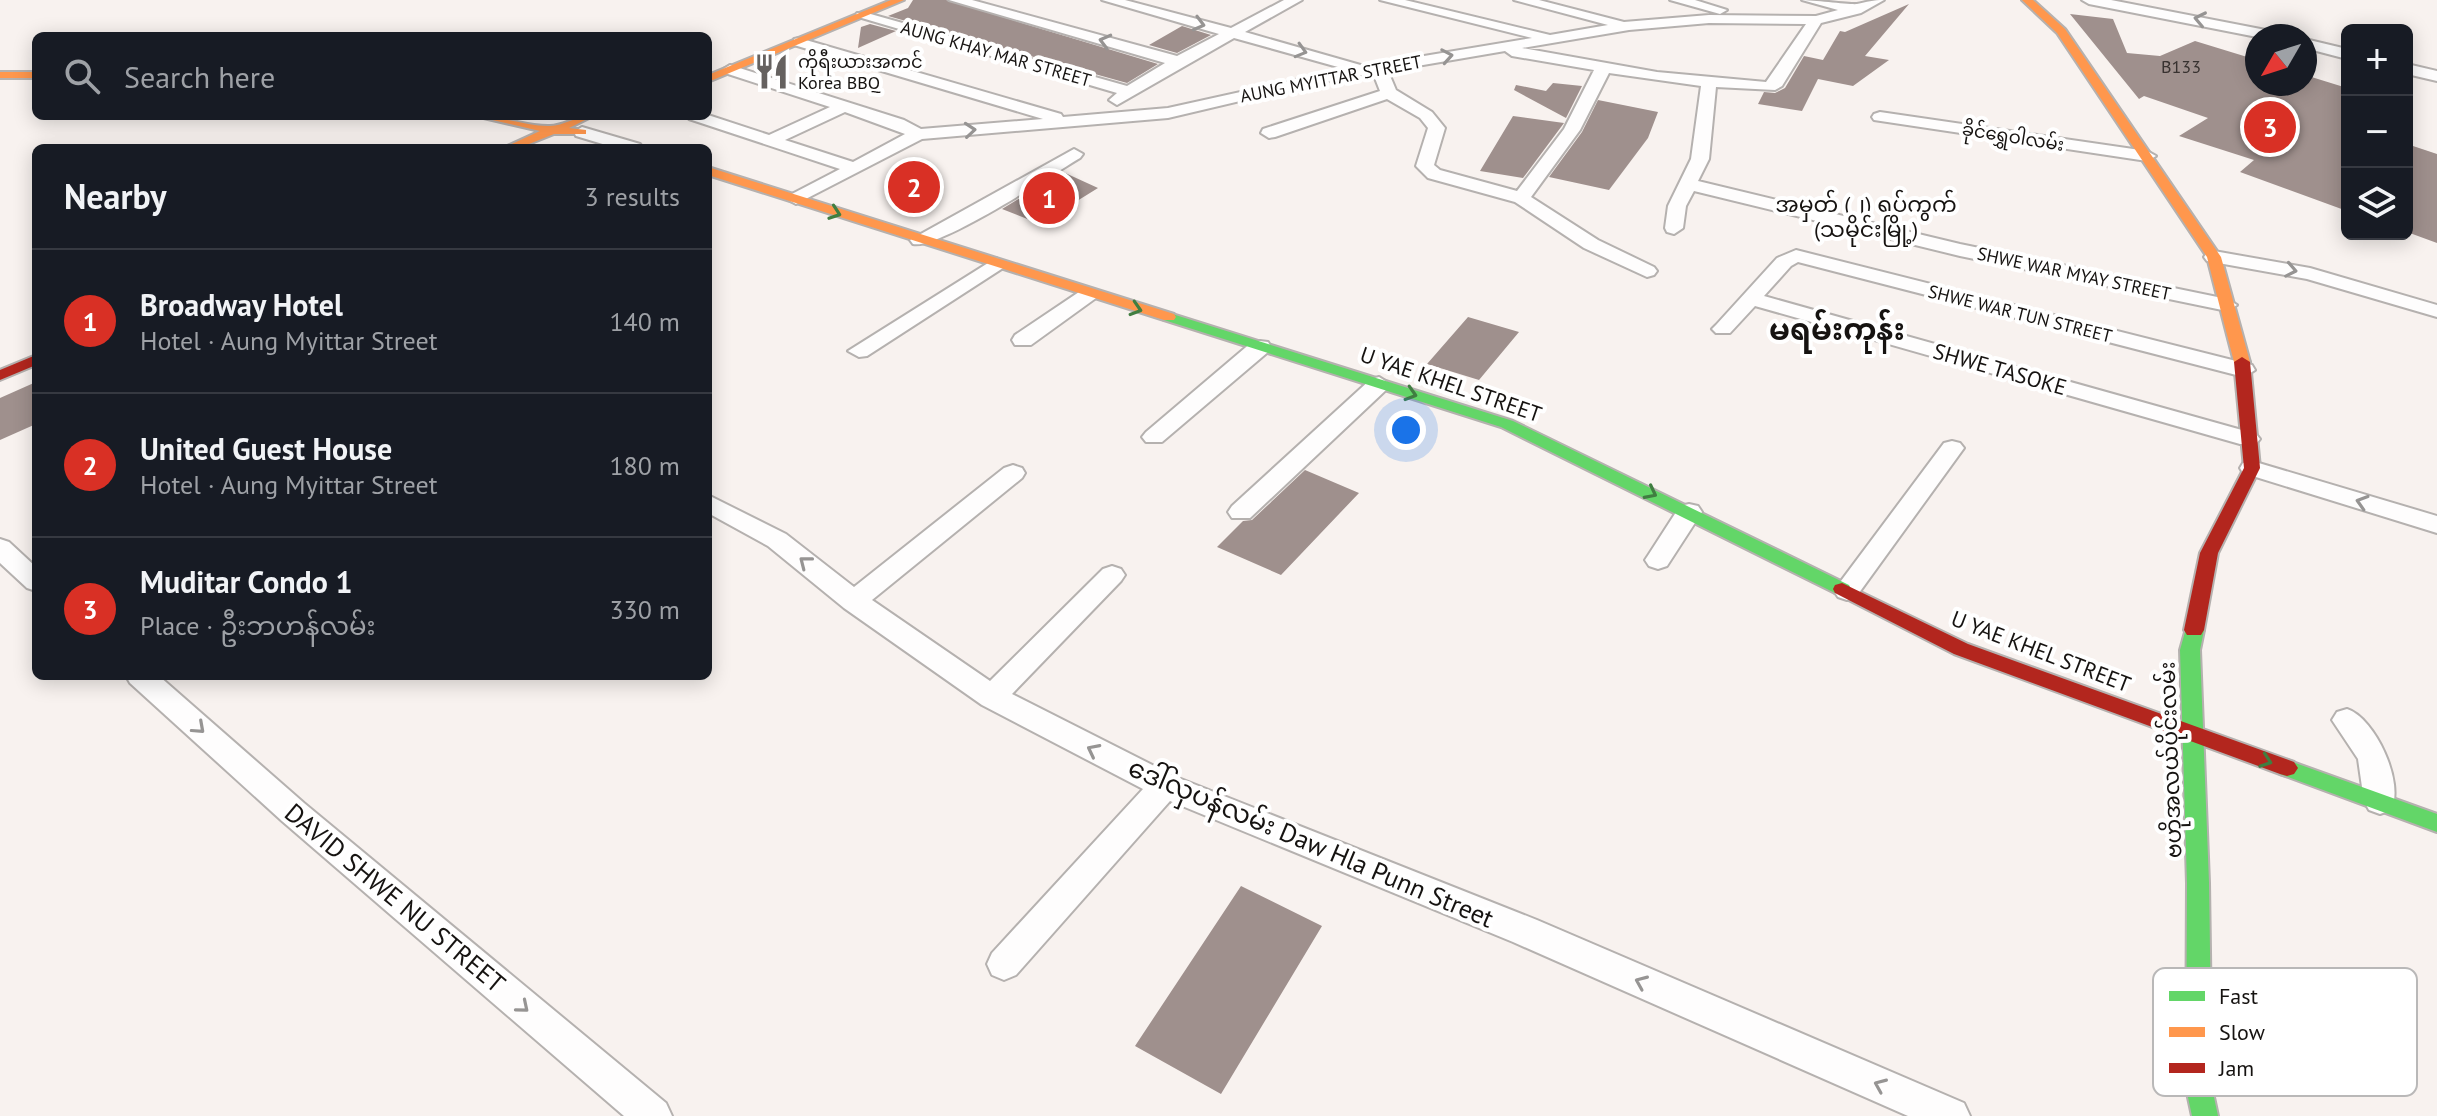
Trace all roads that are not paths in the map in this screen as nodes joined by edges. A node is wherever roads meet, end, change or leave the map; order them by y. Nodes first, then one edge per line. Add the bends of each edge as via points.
1 (899, 0) edge
2 (956, 0) edge
3 (1109, 0) edge
4 (1295, 0) edge
5 (1387, 0) edge
6 (1521, 0) edge
7 (1677, 0) edge
8 (1809, 0) edge
9 (1877, 0) edge
10 (2027, 0) edge
11 (2089, 0) edge
12 (865, 8) edge
13 (1856, 10) junction
14 (1749, 18) junction
15 (1816, 20) junction
16 (1629, 26) junction
17 (2245, 30) edge
18 (1235, 33) junction
19 (1554, 39) junction
20 (799, 42) junction
21 (2317, 46) edge
22 (1501, 48) junction
23 (2341, 52) edge
24 (1180, 62) junction
25 (712, 65) edge
26 (1373, 69) junction
27 (1603, 69) junction
28 (730, 70) junction
29 (2413, 70) edge
30 (0, 75) edge
31 (32, 75) edge
32 (2437, 76) edge
33 (712, 77) edge
34 (1709, 81) junction
35 (1130, 92) junction
36 (1389, 93) junction
37 (844, 107) junction
38 (1880, 117) dead end
39 (502, 120) edge
40 (708, 120) edge
41 (608, 121) dead end
42 (1078, 121) junction
43 (585, 124) edge
44 (553, 130) junction
45 (1269, 133) dead end
46 (918, 134) junction
47 (771, 140) junction
48 (519, 144) edge
49 (550, 144) edge
50 (626, 144) edge
51 (1074, 154) dead end
52 (2147, 156) junction
53 (852, 167) junction
54 (712, 172) edge
55 (1689, 184) junction
56 (1521, 198) junction
57 (796, 199) junction
58 (1674, 228) dead end
59 (920, 240) junction
60 (2214, 257) junction
61 (996, 264) junction
62 (1647, 271) dead end
63 (1089, 294) junction
64 (1751, 299) junction
65 (2227, 305) junction
66 (2437, 311) edge
67 (1723, 329) dead end
68 (1023, 340) dead end
69 (1260, 347) junction
70 (859, 351) dead end
71 (32, 362) edge
72 (2244, 370) junction
73 (0, 375) edge
74 (1379, 384) junction
75 (1154, 437) dead end
76 (2248, 439) junction
77 (1952, 448) dead end
78 (2252, 468) junction
79 (1013, 473) dead end
80 (712, 505) edge
81 (1241, 512) dead end
82 (1689, 512) junction
83 (2437, 525) edge
84 (0, 548) edge
85 (1658, 560) dead end
86 (1112, 575) dead end
87 (32, 578) edge
88 (1847, 591) junction
89 (854, 601) junction
90 (144, 680) edge
91 (992, 697) junction
92 (2347, 720) dead end
93 (2193, 735) junction
94 (1165, 786) junction
95 (2380, 801) junction
96 (2437, 823) edge
97 (1004, 964) dead end
98 (2197, 968) edge
99 (2201, 1096) edge
100 (653, 1116) edge
101 (1951, 1116) edge
102 (2205, 1116) edge

1 - 12 street
24 -> 2 street
3 -> 18 street
4 - 18 street
5 - 19 street
6 - 16 street
7 - 14 street
8 - 13 street
9 - 13 street, AUNG MYITTAR STREET
10 - 52 street via 2061,31
17 -> 11 street
12 - 20 street
12 - 25 street
12 - 35 street, AUNG KHAY MAR STREET
13 - 15 street, AUNG MYITTAR STREET
14 - 15 street, AUNG MYITTAR STREET
14 - 16 street, AUNG MYITTAR STREET
15 - 34 street via 1769,87
16 - 19 street, AUNG MYITTAR STREET
18 - 24 street
18 -> 26 street
19 - 22 street, AUNG MYITTAR STREET
20 - 28 street
20 - 42 street
21 - 23 street
26 -> 22 street, AUNG MYITTAR STREET
22 - 27 street
24 - 35 street
26 - 36 street
26 - 42 street, AUNG MYITTAR STREET via 1168,113
27 - 34 street
27 - 56 street via 1572,130
28 - 33 street
28 - 37 street
29 - 32 street
30 - 31 street
34 - 55 street via 1700,159
35 - 42 street
36 - 45 street
36 - 56 street via 1426,115 1437,128 1425,166 1434,174
37 - 46 street
37 - 47 street
38 - 52 street, ခိုင်ရွှေဝါလမ်း
39 - 44 street
40 - 47 street
41 - 43 street
46 -> 42 street, AUNG MYITTAR STREET
43 - 44 street
43 - 49 street
43 - 50 street
44 - 48 street
46 - 53 street, AUNG MYITTAR STREET
47 - 53 street
51 - 59 street
52 - 60 street
53 - 57 street, AUNG MYITTAR STREET
54 - 57 street, U YAE KHEL STREET
55 - 58 street via 1677,206
55 - 65 street, SHWE WAR MYAY STREET via 1960,250
56 - 62 street via 1591,244
57 -> 59 street, U YAE KHEL STREET
59 - 61 street, U YAE KHEL STREET
60 - 65 street
60 -> 66 street via 2310,274
61 - 63 street, U YAE KHEL STREET
61 - 70 street
63 - 68 street
63 -> 69 street, U YAE KHEL STREET
64 - 67 street
64 - 72 street, SHWE WAR TUN STREET via 1796,256
64 - 76 street, SHWE TASOKE
65 - 72 street
69 - 74 street, U YAE KHEL STREET
69 - 75 street
71 - 73 street
72 - 76 street
74 - 81 street
74 -> 82 street, U YAE KHEL STREET via 1507,424
76 - 78 street
77 - 88 street
83 -> 78 street
78 - 93 street, ဗဟိုအလယ်ပိုင်းလမ်း via 2209,553 2190,650
79 - 89 street
89 -> 80 street, ဒေါ်လှပန်လမ်း Daw Hla Punn Street via 777,540
82 - 85 street
82 - 88 street, U YAE KHEL STREET
84 - 87 street
86 - 91 street
88 - 93 street, U YAE KHEL STREET via 1961,649
89 - 91 street, ဒေါ်လှပန်လမ်း Daw Hla Punn Street
90 -> 100 street, DAVID SHWE NU STREET
94 -> 91 street, ဒေါ်လှပန်လမ်း Daw Hla Punn Street
92 - 95 street via 2373,757
93 -> 95 street, U YAE KHEL STREET
93 - 98 street, ဗဟိုအလယ်ပိုင်းလမ်း
94 - 97 street
101 -> 94 street, ဒေါ်လှပန်လမ်း Daw Hla Punn Street via 1525,931
95 - 96 street, U YAE KHEL STREET
99 - 102 street, ဗဟိုအလယ်ပိုင်းလမ်း

